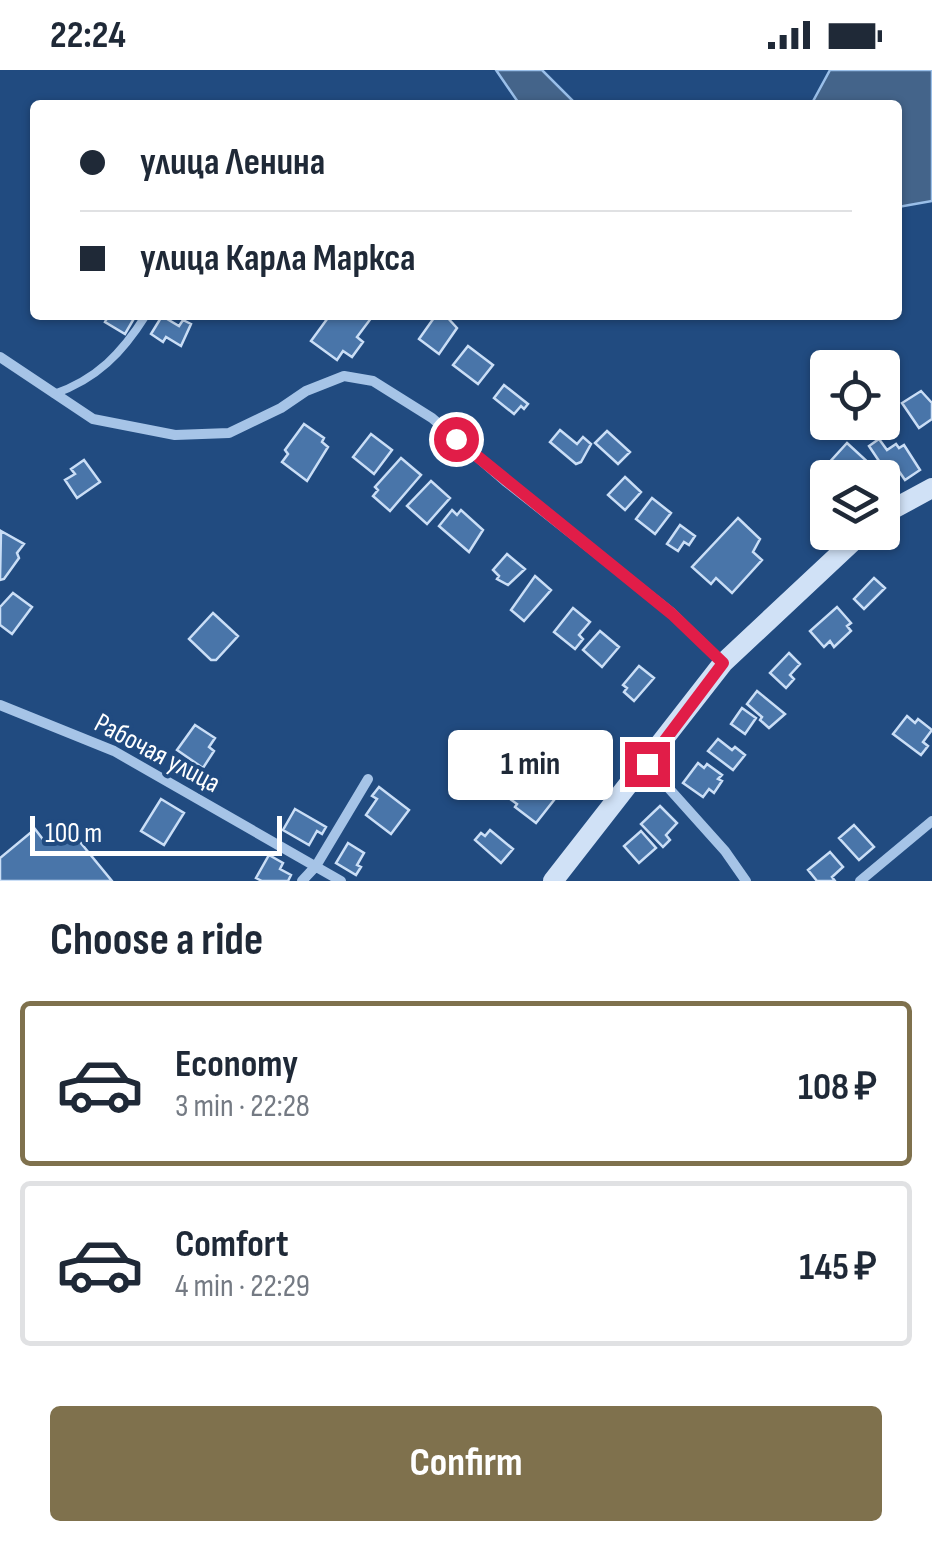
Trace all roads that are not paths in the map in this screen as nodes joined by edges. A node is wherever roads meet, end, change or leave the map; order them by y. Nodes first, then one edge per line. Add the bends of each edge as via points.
1 (143, 320) edge
2 (0, 357) edge
3 (54, 394) junction
4 (932, 488) edge
5 (900, 505) edge
6 (844, 550) edge
7 (723, 663) junction
8 (0, 705) edge
9 (647, 764) junction
10 (368, 779) dead end
11 (932, 821) edge
12 (316, 866) junction
13 (302, 881) edge
14 (341, 881) edge
15 (553, 881) edge
16 (746, 881) edge
17 (860, 881) edge

1 - 3 lane via 102,370
2 - 3 street
3 - 7 street via 92,419 176,435 229,434 344,376 373,381 432,418
4 - 5 main road
6 - 7 main road
7 - 9 main road
8 - 12 street, Рабочая улица via 114,751
9 - 15 main road
9 - 16 street
10 - 12 street
11 - 17 street
12 - 13 street
12 - 14 street, Рабочая улица

